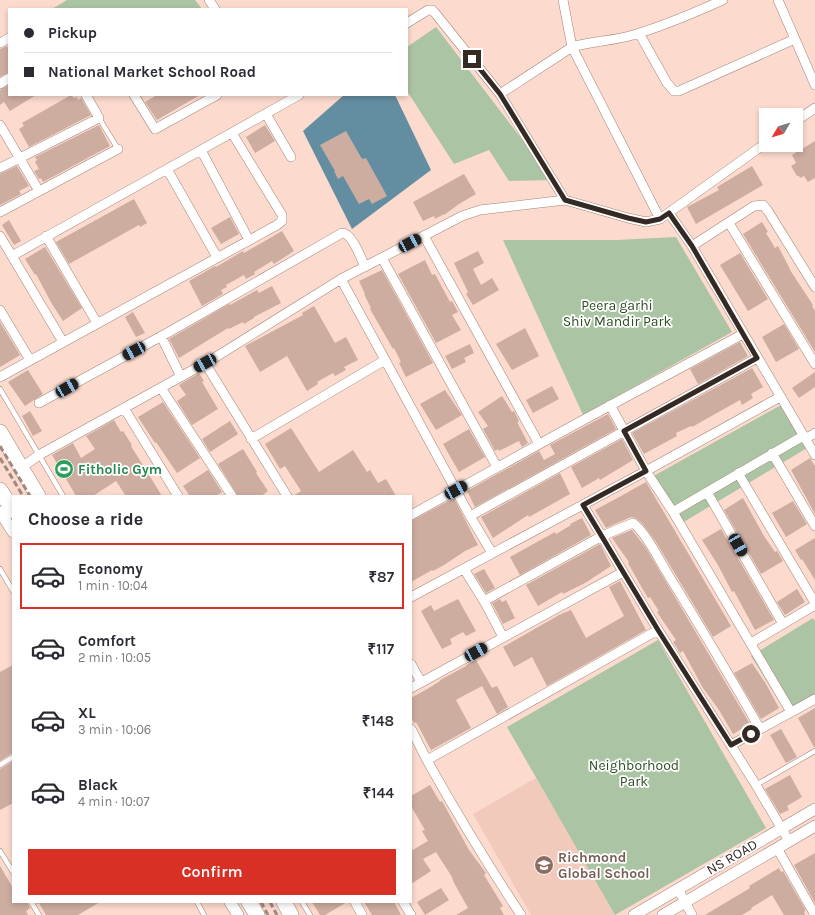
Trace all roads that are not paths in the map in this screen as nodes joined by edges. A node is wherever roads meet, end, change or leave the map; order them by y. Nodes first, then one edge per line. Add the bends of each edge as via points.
1 (208, 0) edge
2 (563, 0) edge
3 (723, 0) edge
4 (778, 0) edge
5 (214, 8) edge
6 (408, 22) edge
7 (639, 33) junction
8 (795, 39) junction
9 (572, 47) junction
10 (815, 85) edge
11 (500, 94) junction
12 (87, 96) edge
13 (136, 96) edge
14 (215, 96) edge
15 (296, 96) edge
16 (815, 108) edge
17 (266, 114) junction
18 (803, 117) edge
19 (99, 118) junction
20 (0, 125) edge
21 (232, 133) junction
22 (759, 148) edge
23 (118, 149) joint
24 (201, 150) junction
25 (291, 157) dead end
26 (20, 158) junction
27 (0, 168) edge
28 (167, 169) junction
29 (39, 191) junction
30 (565, 200) junction
31 (0, 212) edge
32 (669, 213) junction
33 (660, 219) junction
34 (729, 223) junction
35 (0, 236) edge
36 (46, 236) junction
37 (424, 236) junction
38 (249, 240) junction
39 (692, 246) junction
40 (12, 256) junction
41 (217, 257) junction
42 (382, 258) junction
43 (365, 267) junction
44 (341, 279) junction
45 (815, 287) edge
46 (0, 310) edge
47 (97, 323) junction
48 (743, 334) junction
49 (161, 336) junction
50 (63, 342) junction
51 (757, 358) junction
52 (30, 360) junction
53 (385, 360) junction
54 (205, 363) junction
55 (815, 364) edge
56 (0, 377) edge
57 (181, 377) junction
58 (161, 388) junction
59 (0, 389) edge
60 (780, 397) junction
61 (39, 403) dead end
62 (610, 405) junction
63 (124, 408) junction
64 (624, 431) junction
65 (0, 432) edge
66 (815, 433) edge
67 (804, 438) junction
68 (251, 439) junction
69 (538, 444) junction
70 (772, 453) junction
71 (39, 455) junction
72 (815, 455) edge
73 (497, 467) junction
74 (21, 468) junction
75 (646, 471) junction
76 (738, 473) junction
77 (0, 490) edge
78 (456, 490) junction
79 (707, 492) junction
80 (37, 495) edge
81 (62, 495) edge
82 (177, 495) edge
83 (231, 495) edge
84 (286, 495) edge
85 (583, 505) junction
86 (12, 509) edge
87 (0, 512) edge
88 (672, 512) junction
89 (412, 514) edge
90 (470, 516) junction
91 (815, 526) edge
92 (12, 530) edge
93 (602, 536) junction
94 (492, 553) junction
95 (464, 568) junction
96 (0, 569) edge
97 (623, 572) junction
98 (12, 589) edge
99 (412, 596) edge
100 (484, 601) junction
101 (815, 604) edge
102 (783, 624) junction
103 (658, 630) junction
104 (503, 637) junction
105 (751, 643) junction
106 (412, 666) edge
107 (421, 682) junction
108 (412, 687) edge
109 (815, 699) edge
110 (791, 712) junction
111 (760, 729) junction
112 (412, 732) edge
113 (731, 745) junction
114 (815, 751) edge
115 (12, 758) edge
116 (427, 760) junction
117 (0, 765) edge
118 (756, 785) junction
119 (815, 808) edge
120 (815, 826) edge
121 (782, 828) junction
122 (789, 841) junction
123 (777, 848) junction
124 (0, 851) edge
125 (12, 870) edge
126 (678, 889) junction
127 (685, 902) junction
128 (32, 903) edge
129 (198, 903) edge
130 (231, 903) edge
131 (250, 903) edge
132 (285, 903) edge
133 (303, 903) edge
134 (356, 903) edge
135 (404, 903) edge
136 (39, 915) edge
137 (204, 915) edge
138 (238, 915) edge
139 (257, 915) edge
140 (291, 915) edge
141 (310, 915) edge
142 (362, 915) edge
143 (411, 915) edge
144 (521, 915) edge
145 (634, 915) edge
146 (663, 915) edge
147 (692, 915) edge
148 (815, 915) edge

1 - 5 street
2 - 9 street
3 - 7 street
4 - 8 street
6 - 11 street via 422,12 432,10
7 - 8 street via 674,91
7 - 9 street
8 - 10 street
9 - 11 street
9 - 33 street
11 - 30 street
12 - 19 street
13 - 14 street via 155,129
15 - 17 street
16 - 18 street
17 - 21 street
17 - 25 street
19 - 23 lane
19 - 26 street
20 - 26 street
21 - 24 street
21 - 38 street via 282,215 282,221 277,225
22 - 32 street
23 - 29 street
24 - 28 street
24 - 38 street
26 - 27 street
26 - 29 street
28 - 36 street
28 - 41 street
29 - 31 street
30 - 33 street via 646,222
30 - 37 street via 480,210 462,216
32 - 33 street
32 - 39 street
34 - 39 street
34 - 45 street via 754,206 763,205
34 - 55 street
35 - 40 street
36 - 40 street
36 - 47 street
37 - 42 street
37 - 69 street
38 - 41 street
39 - 48 street
40 - 50 street
41 - 47 street
42 - 43 street
42 - 73 street
43 - 44 street
43 - 49 street via 350,237 342,233
44 - 53 street
44 - 54 street
46 - 52 street
47 - 50 street
48 - 51 street
48 - 62 street
49 - 57 street
49 - 61 street
50 - 52 street
51 - 60 street
51 - 64 street
52 - 56 street
53 - 68 street
53 - 78 street
54 - 57 street
54 - 68 street
57 - 58 street
58 - 63 street
58 - 83 street
59 - 71 lane
60 - 67 street
60 - 75 street
62 - 64 street
62 - 69 street
63 - 71 street
63 - 82 street
64 - 75 street
64 - 90 street
65 - 74 highway
66 - 67 street
67 - 70 street
67 - 72 street
68 - 84 street
69 - 73 street
70 - 76 street
70 - 91 street
71 - 74 street
71 - 81 lane
73 - 78 street
74 - 80 highway
75 - 85 street
75 - 88 street
76 - 79 street
76 - 101 street
77 - 86 highway
78 - 89 street
78 - 90 street
79 - 88 street
79 - 102 street
85 - 93 street
85 - 94 street
87 - 92 street
88 - 105 street
90 - 94 street
93 - 97 street
93 - 100 street
93 - 111 street via 633,523 637,526 715,649
94 - 95 street
95 - 99 street
95 - 100 street
96 - 98 lane
97 - 103 street
97 - 104 street
100 - 104 street
101 - 102 street
102 - 105 street
103 - 113 street
103 - 116 street
104 - 107 street
105 - 110 street
106 - 107 street
107 - 108 street
109 - 110 street
110 - 111 street
111 - 113 street
112 - 116 street
113 - 118 street
114 - 118 lane
115 - 117 lane
116 - 144 street
118 - 121 street
119 - 121 street
120 - 122 street, NS ROAD
121 - 122 street
121 - 126 street
122 - 123 street, NS ROAD
123 - 127 street, NS ROAD
123 - 148 street
124 - 125 lane
126 - 127 street
126 - 145 street
127 - 146 street, NS ROAD
127 - 147 street
128 - 136 lane
129 - 137 lane
130 - 138 street
131 - 139 highway
132 - 140 highway
133 - 141 lane
134 - 142 street
135 - 143 street

